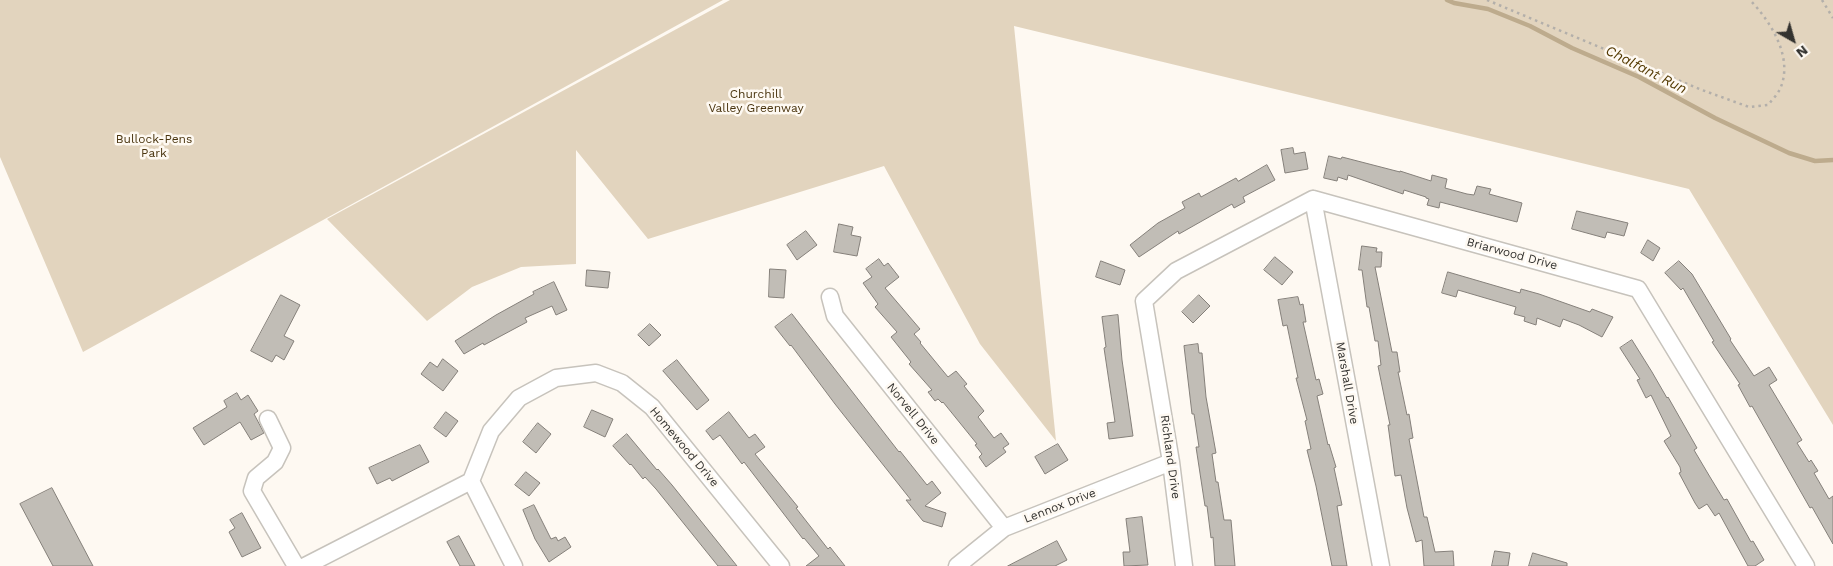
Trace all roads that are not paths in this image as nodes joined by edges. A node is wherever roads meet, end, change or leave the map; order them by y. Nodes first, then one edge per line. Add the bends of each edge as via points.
1 (1313, 199) junction
2 (830, 297) dead end
3 (268, 419) dead end
4 (1172, 462) junction
5 (471, 481) junction
6 (1004, 528) junction
7 (296, 566) edge
8 (305, 566) edge
9 (514, 566) edge
10 (781, 566) edge
11 (957, 566) edge
12 (1184, 566) edge
13 (1381, 566) edge
14 (1806, 566) edge

1 - 4 street, Richland Drive via 1176,271 1144,301
1 - 13 street, Marshall Drive
1 - 14 street, Briarwood Drive via 1638,289
2 - 6 street, Norvell Drive via 835,316
3 - 7 street via 282,448 275,462 256,478 252,491
4 - 6 street, Lennox Drive
4 - 12 street, Richland Drive
5 - 8 street
5 - 9 street
5 - 10 street, Homewood Drive via 491,431 519,398 556,378 596,373 622,383 652,407
6 - 11 street, Lennox Drive

